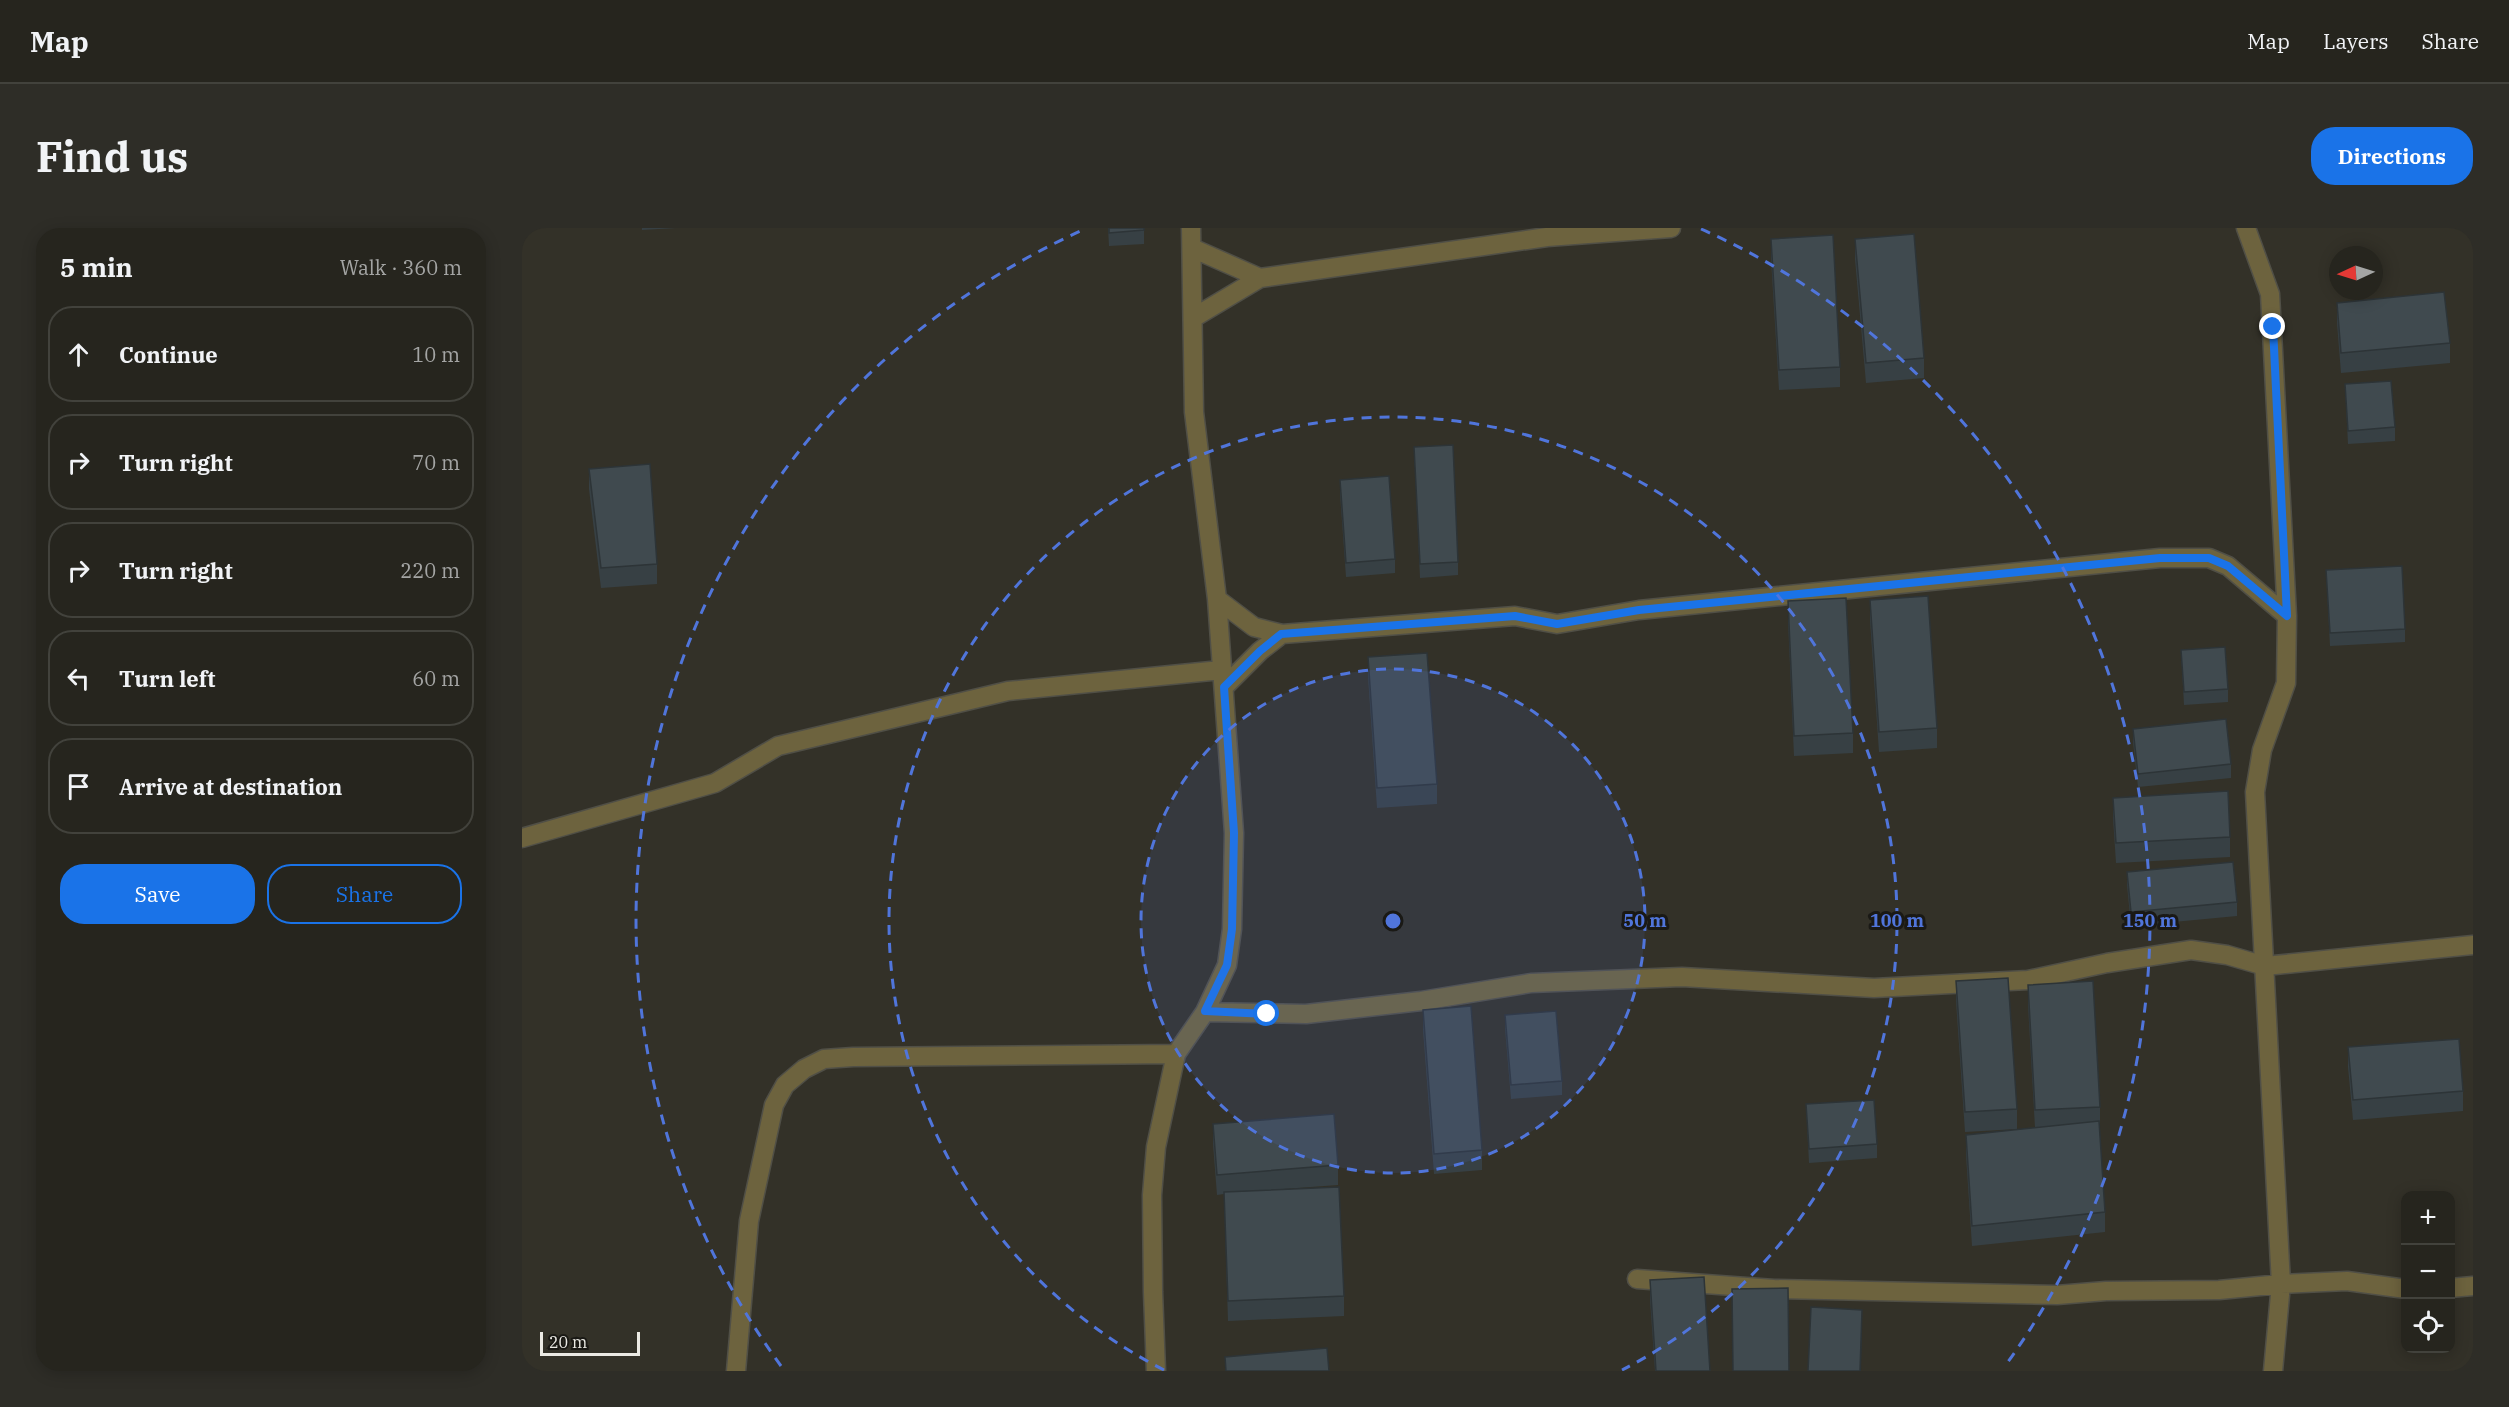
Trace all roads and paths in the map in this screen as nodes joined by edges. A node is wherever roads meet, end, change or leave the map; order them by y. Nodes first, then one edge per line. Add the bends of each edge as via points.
1 (1191, 228) edge
2 (1671, 228) edge
3 (2246, 228) edge
4 (1547, 232) edge
5 (1192, 248) junction
6 (1260, 278) junction
7 (1193, 318) junction
8 (1217, 599) junction
9 (2287, 616) junction
10 (1281, 634) junction
11 (1223, 679) junction
12 (522, 838) edge
13 (2473, 945) edge
14 (2265, 966) junction
15 (1205, 1011) junction
16 (1176, 1054) junction
17 (1637, 1280) dead end
18 (2281, 1284) junction
19 (2473, 1286) edge
20 (2401, 1288) edge
21 (2455, 1288) edge
22 (736, 1371) edge
23 (1156, 1371) edge
24 (2273, 1371) edge

1 - 5 street
2 - 4 street
3 - 9 street via 2270,294
4 - 6 street
5 - 6 street
5 - 7 street
6 - 7 street
7 - 8 street via 1194,412
8 - 10 street via 1254,627
8 - 11 street
9 - 10 street via 2228,566 2209,558 2160,558 1639,610 1557,624 1515,616
9 - 14 street via 2286,683 2262,750 2255,792
10 - 11 street
11 - 12 street via 1008,691 778,746 716,783
11 - 15 street via 1234,833 1232,929 1227,965
13 - 14 street
14 - 15 street via 2191,950 2028,980 1874,988 1682,977 1531,982 1421,1001 1306,1014
14 - 18 street
15 - 16 street
16 - 22 street via 853,1057 824,1059 804,1069 785,1085 774,1106 749,1221
16 - 23 street via 1156,1148 1152,1195
17 - 18 street via 1773,1289 2057,1295
18 - 20 street via 2347,1281
18 - 24 street
19 - 21 street

